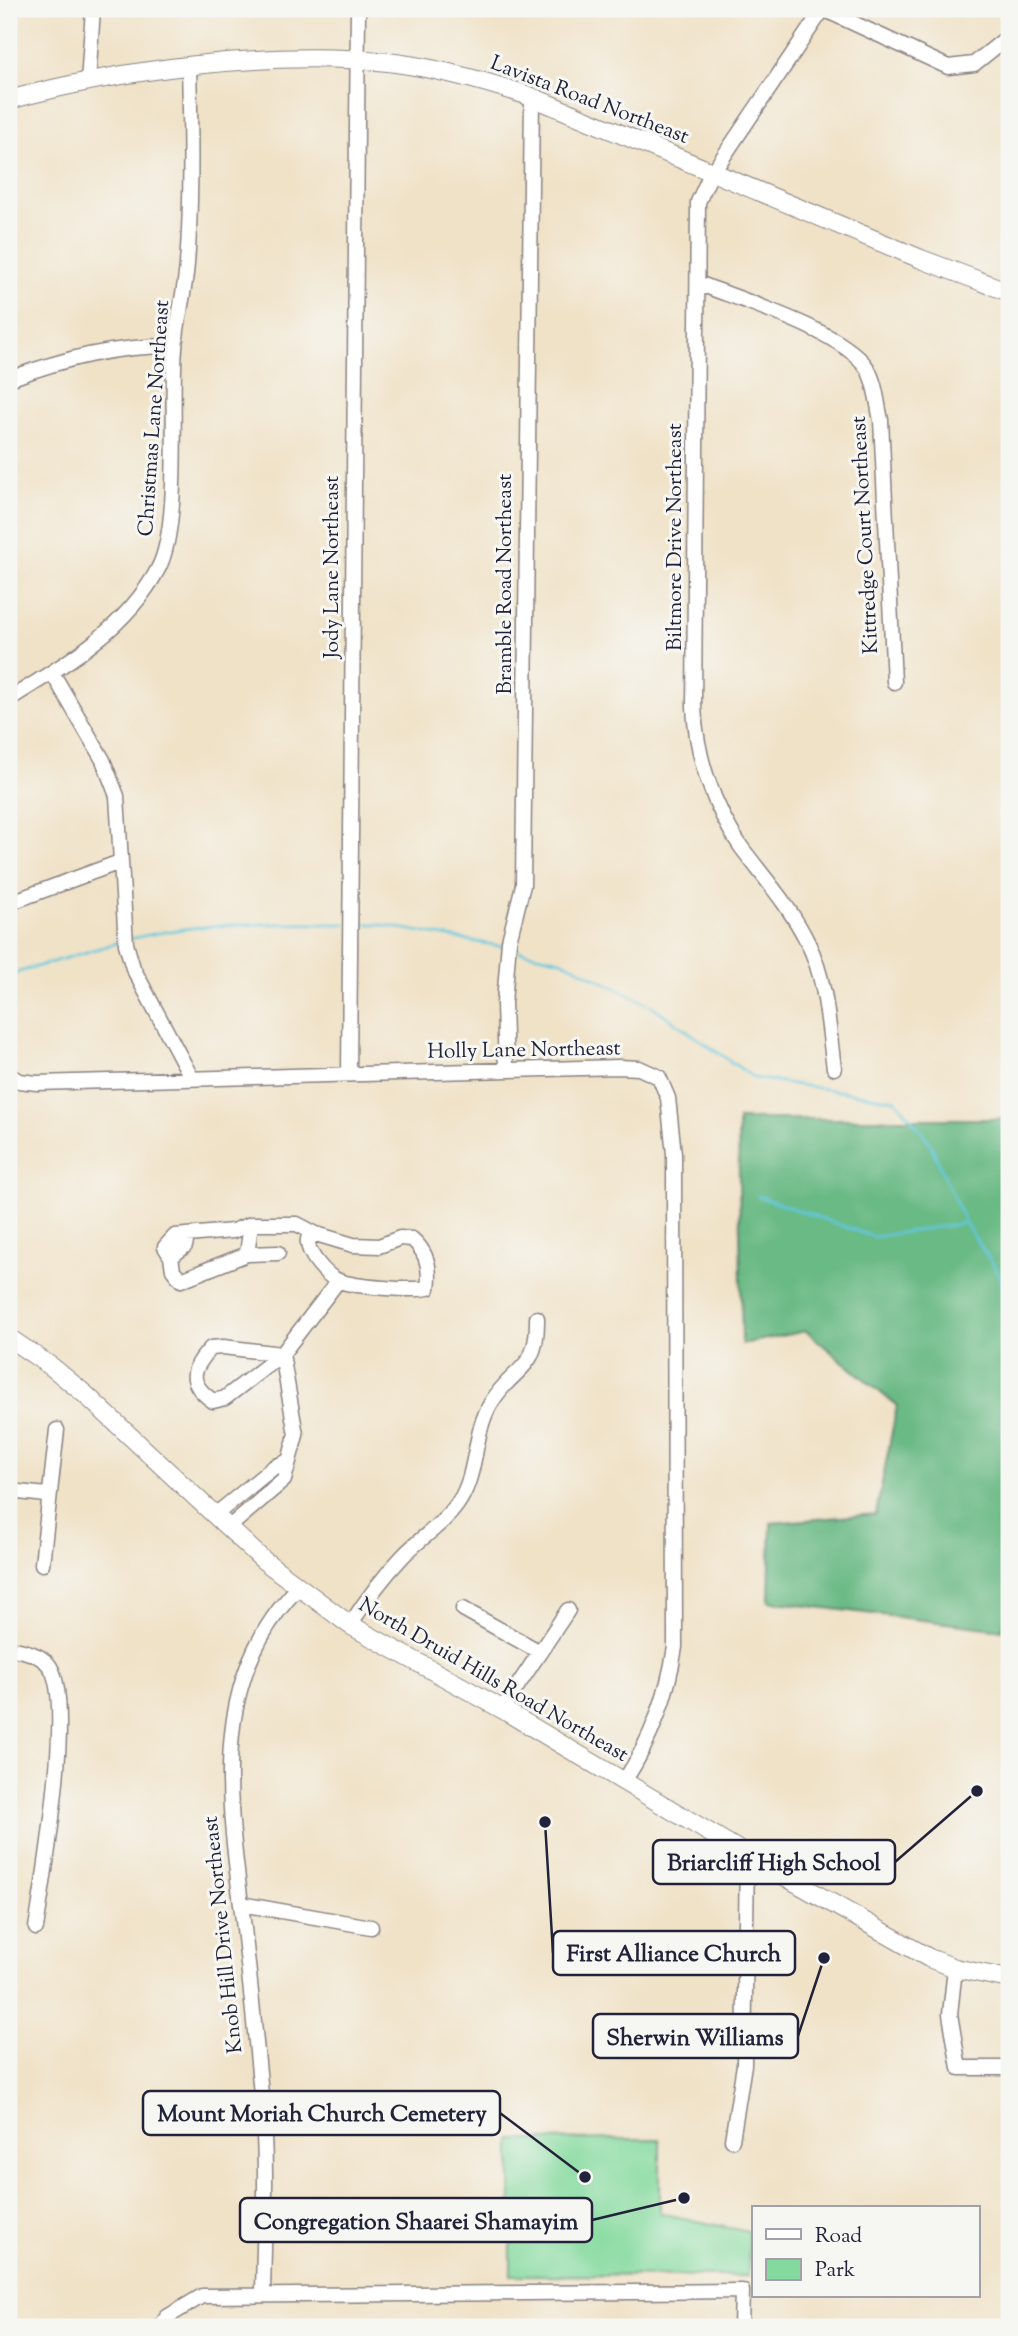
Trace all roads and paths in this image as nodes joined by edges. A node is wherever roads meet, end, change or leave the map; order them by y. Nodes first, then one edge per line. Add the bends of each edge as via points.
1 (93, 9) edge
2 (358, 9) edge
3 (823, 9) edge
4 (1009, 36) edge
5 (357, 60) junction
6 (188, 68) junction
7 (88, 82) junction
8 (532, 97) junction
9 (9, 100) edge
10 (714, 172) junction
11 (698, 284) junction
12 (1009, 292) edge
13 (175, 346) junction
14 (9, 379) edge
15 (53, 674) junction
16 (894, 682) dead end
17 (9, 699) edge
18 (120, 862) junction
19 (9, 903) edge
20 (834, 1068) dead end
21 (506, 1070) junction
22 (349, 1074) junction
23 (9, 1075) edge
24 (191, 1077) junction
25 (251, 1224) junction
26 (316, 1234) junction
27 (278, 1253) dead end
28 (247, 1254) junction
29 (338, 1281) junction
30 (537, 1318) dead end
31 (9, 1340) edge
32 (282, 1354) junction
33 (57, 1430) dead end
34 (289, 1461) junction
35 (9, 1491) edge
36 (47, 1496) junction
37 (215, 1516) junction
38 (228, 1528) junction
39 (42, 1564) dead end
40 (298, 1588) junction
41 (463, 1609) dead end
42 (568, 1610) dead end
43 (351, 1625) junction
44 (9, 1648) edge
45 (540, 1652) junction
46 (502, 1709) junction
47 (625, 1780) junction
48 (747, 1856) junction
49 (241, 1904) junction
50 (371, 1927) dead end
51 (37, 1928) dead end
52 (955, 1968) junction
53 (1009, 1979) edge
54 (1009, 2068) edge
55 (733, 2140) dead end
56 (263, 2295) junction
57 (160, 2327) edge
58 (741, 2327) edge

1 - 7 street
2 - 5 street, Jody Lane Northeast
3 - 4 street via 948,67 974,64
3 - 10 street, Biltmore Drive Northeast
5 - 6 main road, Lavista Road Northeast
5 - 8 main road, Lavista Road Northeast via 453,73
5 - 22 street, Jody Lane Northeast
6 - 7 main road, Lavista Road Northeast
6 - 13 street, Christmas Lane Northeast via 187,267
7 - 9 main road, Lavista Road Northeast
8 - 10 main road, Lavista Road Northeast
8 - 21 street, Bramble Road Northeast via 523,885 509,941 504,1003
10 - 11 street, Biltmore Drive Northeast via 698,202
10 - 12 main road, Lavista Road Northeast
11 - 16 street, Kittredge Court Northeast via 816,330 852,352 866,368 881,420
11 - 20 street, Biltmore Drive Northeast via 694,707 699,749 727,825 788,905 810,946 826,1002
13 - 14 street via 101,351
13 - 15 street, Christmas Lane Northeast via 171,518 160,565 136,604
15 - 17 street, Christmas Lane Northeast
15 - 18 street via 103,760 117,796
18 - 19 street
18 - 24 street via 122,920 133,968
21 - 22 street, Holly Lane Northeast
21 - 47 street, Holly Lane Northeast via 639,1068 659,1076 668,1098 674,1154 675,1647 670,1684
22 - 24 street, Holly Lane Northeast
23 - 24 street, Holly Lane Northeast via 37,1083
25 - 26 street via 298,1224
25 - 28 street
25 - 28 street via 233,1231 175,1236 165,1247 181,1280
26 - 29 street via 307,1239 310,1254
26 - 29 street via 354,1245 379,1246 412,1238 430,1270 428,1288 414,1290
27 - 28 street
29 - 32 street
30 - 43 street via 538,1343 533,1357 492,1402 459,1503 404,1555
31 - 37 main road, North Druid Hills Road Northeast via 86,1395
32 - 32 street via 211,1348 196,1364 196,1386 213,1401 225,1398
32 - 34 street via 296,1435
33 - 36 street
34 - 37 street via 274,1467
34 - 38 street via 284,1480
35 - 36 street
36 - 39 street
37 - 38 main road, North Druid Hills Road Northeast
38 - 40 main road, North Druid Hills Road Northeast
40 - 43 main road, North Druid Hills Road Northeast
40 - 49 street, Knob Hill Drive Northeast via 278,1609 239,1693 227,1769
41 - 45 street
42 - 45 street
43 - 46 main road, North Druid Hills Road Northeast
44 - 51 street via 33,1653 48,1663 59,1699 53,1818
45 - 46 street
46 - 47 main road, North Druid Hills Road Northeast
47 - 48 main road, North Druid Hills Road Northeast
48 - 52 main road, North Druid Hills Road Northeast via 929,1958
48 - 55 street via 744,2065
49 - 50 street
49 - 56 street, Knob Hill Drive Northeast via 261,2097
52 - 53 main road, North Druid Hills Road Northeast
52 - 54 street via 950,2014 959,2068
56 - 57 street via 202,2295 167,2317
56 - 58 street via 742,2291

